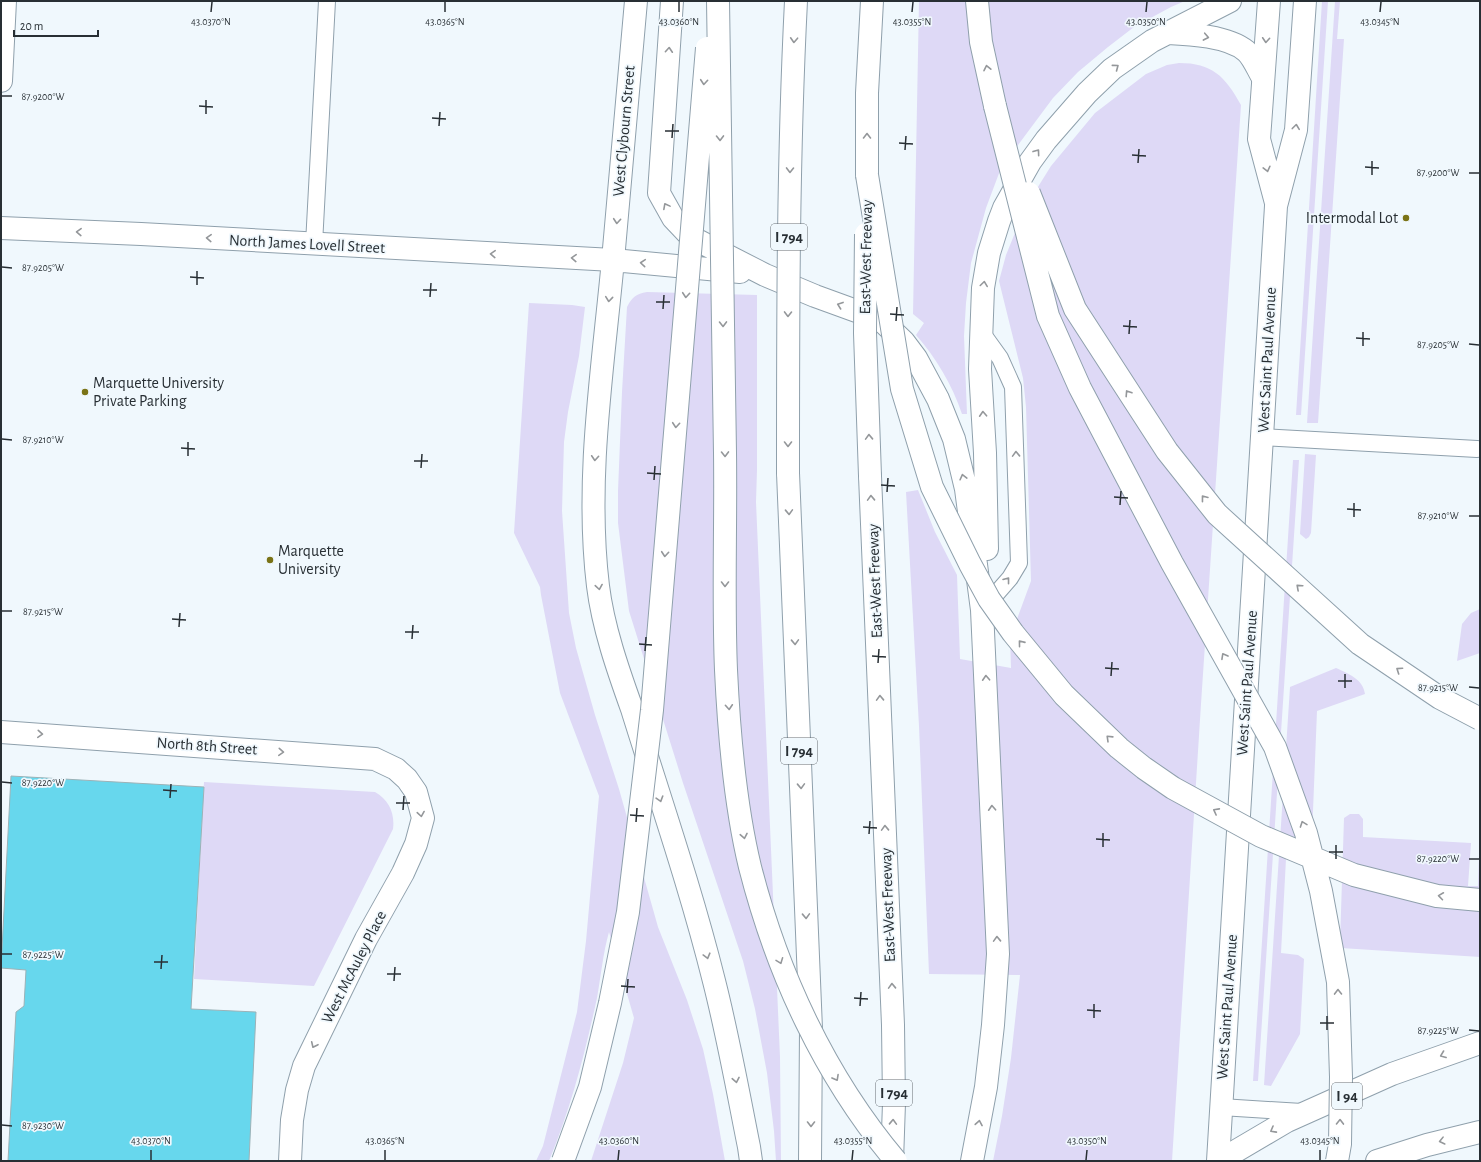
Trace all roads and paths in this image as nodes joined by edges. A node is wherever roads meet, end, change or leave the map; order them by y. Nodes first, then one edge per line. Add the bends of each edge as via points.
1 (5, 1) edge
2 (327, 1) edge
3 (636, 1) edge
4 (672, 1) edge
5 (710, 1) edge
6 (718, 1) edge
7 (796, 1) edge
8 (872, 1) edge
9 (977, 1) edge
10 (1230, 1) edge
11 (1268, 1) edge
12 (1305, 1) edge
13 (1168, 33) junction
14 (1263, 78) junction
15 (1, 81) edge
16 (995, 106) junction
17 (867, 175) junction
18 (1276, 206) junction
19 (1, 228) edge
20 (314, 244) junction
21 (613, 260) junction
22 (765, 274) junction
23 (982, 333) junction
24 (1263, 438) junction
25 (1477, 449) dead end
26 (982, 610) junction
27 (1480, 719) edge
28 (1, 732) edge
29 (407, 778) joint
30 (1480, 900) edge
31 (1480, 1043) edge
32 (1221, 1107) junction
33 (1302, 1112) dead end
34 (1480, 1132) edge
35 (290, 1161) edge
36 (563, 1161) edge
37 (751, 1161) edge
38 (810, 1161) edge
39 (892, 1161) edge
40 (896, 1161) edge
41 (972, 1161) edge
42 (1218, 1161) edge
43 (1337, 1161) edge
44 (1377, 1161) edge

1 - 15 main road
2 - 20 lane
3 -> 21 main road, West Clybourn Street
22 -> 4 main road via 691,237 672,218 659,193
5 -> 36 main road, bridge via 652,710 628,912 590,1087
6 -> 40 main road, bridge via 726,668 740,811 750,864 766,923 789,982 814,1038 840,1086
7 -> 38 main road, I 794, bridge via 791,91 788,473 810,1029
17 -> 8 main road, East-West Freeway / I 794 via 867,93
16 -> 9 main road
10 - 13 main road
11 -> 14 main road, West Saint Paul Avenue
18 -> 12 main road, West Saint Paul Avenue via 1296,130
13 -> 14 main road via 1215,38 1238,46 1248,52
23 -> 13 main road via 983,288 989,253 1001,214 1030,162 1060,123 1112,69
14 -> 18 main road, West Saint Paul Avenue via 1259,138
27 -> 16 main road, bridge via 1440,698 1360,644 1217,514 1203,497 1162,444 1075,309
43 -> 16 main road, bridge via 1340,1144 1341,1076 1338,982 1321,891 1306,833 1275,747 1172,563 1080,388 1048,316
30 -> 17 main road, bridge via 1437,896 1354,875 1261,836 1173,788 1144,768 1119,748 1064,695 1013,633 989,599 932,487 902,389
39 -> 17 main road, East-West Freeway / I 794, bridge via 894,1025 865,333
18 - 24 main road, West Saint Paul Avenue
20 -> 19 main road, North James Lovell Street
21 -> 20 main road, North James Lovell Street
22 -> 21 main road, North James Lovell Street
21 -> 37 main road, West Clybourn Street via 593,493 593,535 598,588 620,674 714,981
26 -> 22 main road via 966,489 954,440 938,399 916,358 904,342 881,320 815,296
26 -> 23 main road via 987,553 980,369
26 -> 23 lane via 1010,578 1019,563 1013,387 1000,358
24 - 25 lane
24 - 32 main road, West Saint Paul Avenue
41 -> 26 main road via 986,1087 998,954
28 -> 29 main road, North 8th Street via 375,759 396,769
29 -> 35 main road, West McAuley Place via 416,792 423,818 416,844 304,1066 292,1120
31 -> 42 main road, I 94 via 1392,1074 1287,1121
32 - 33 lane
32 - 42 main road, West Saint Paul Avenue
34 -> 44 main road

